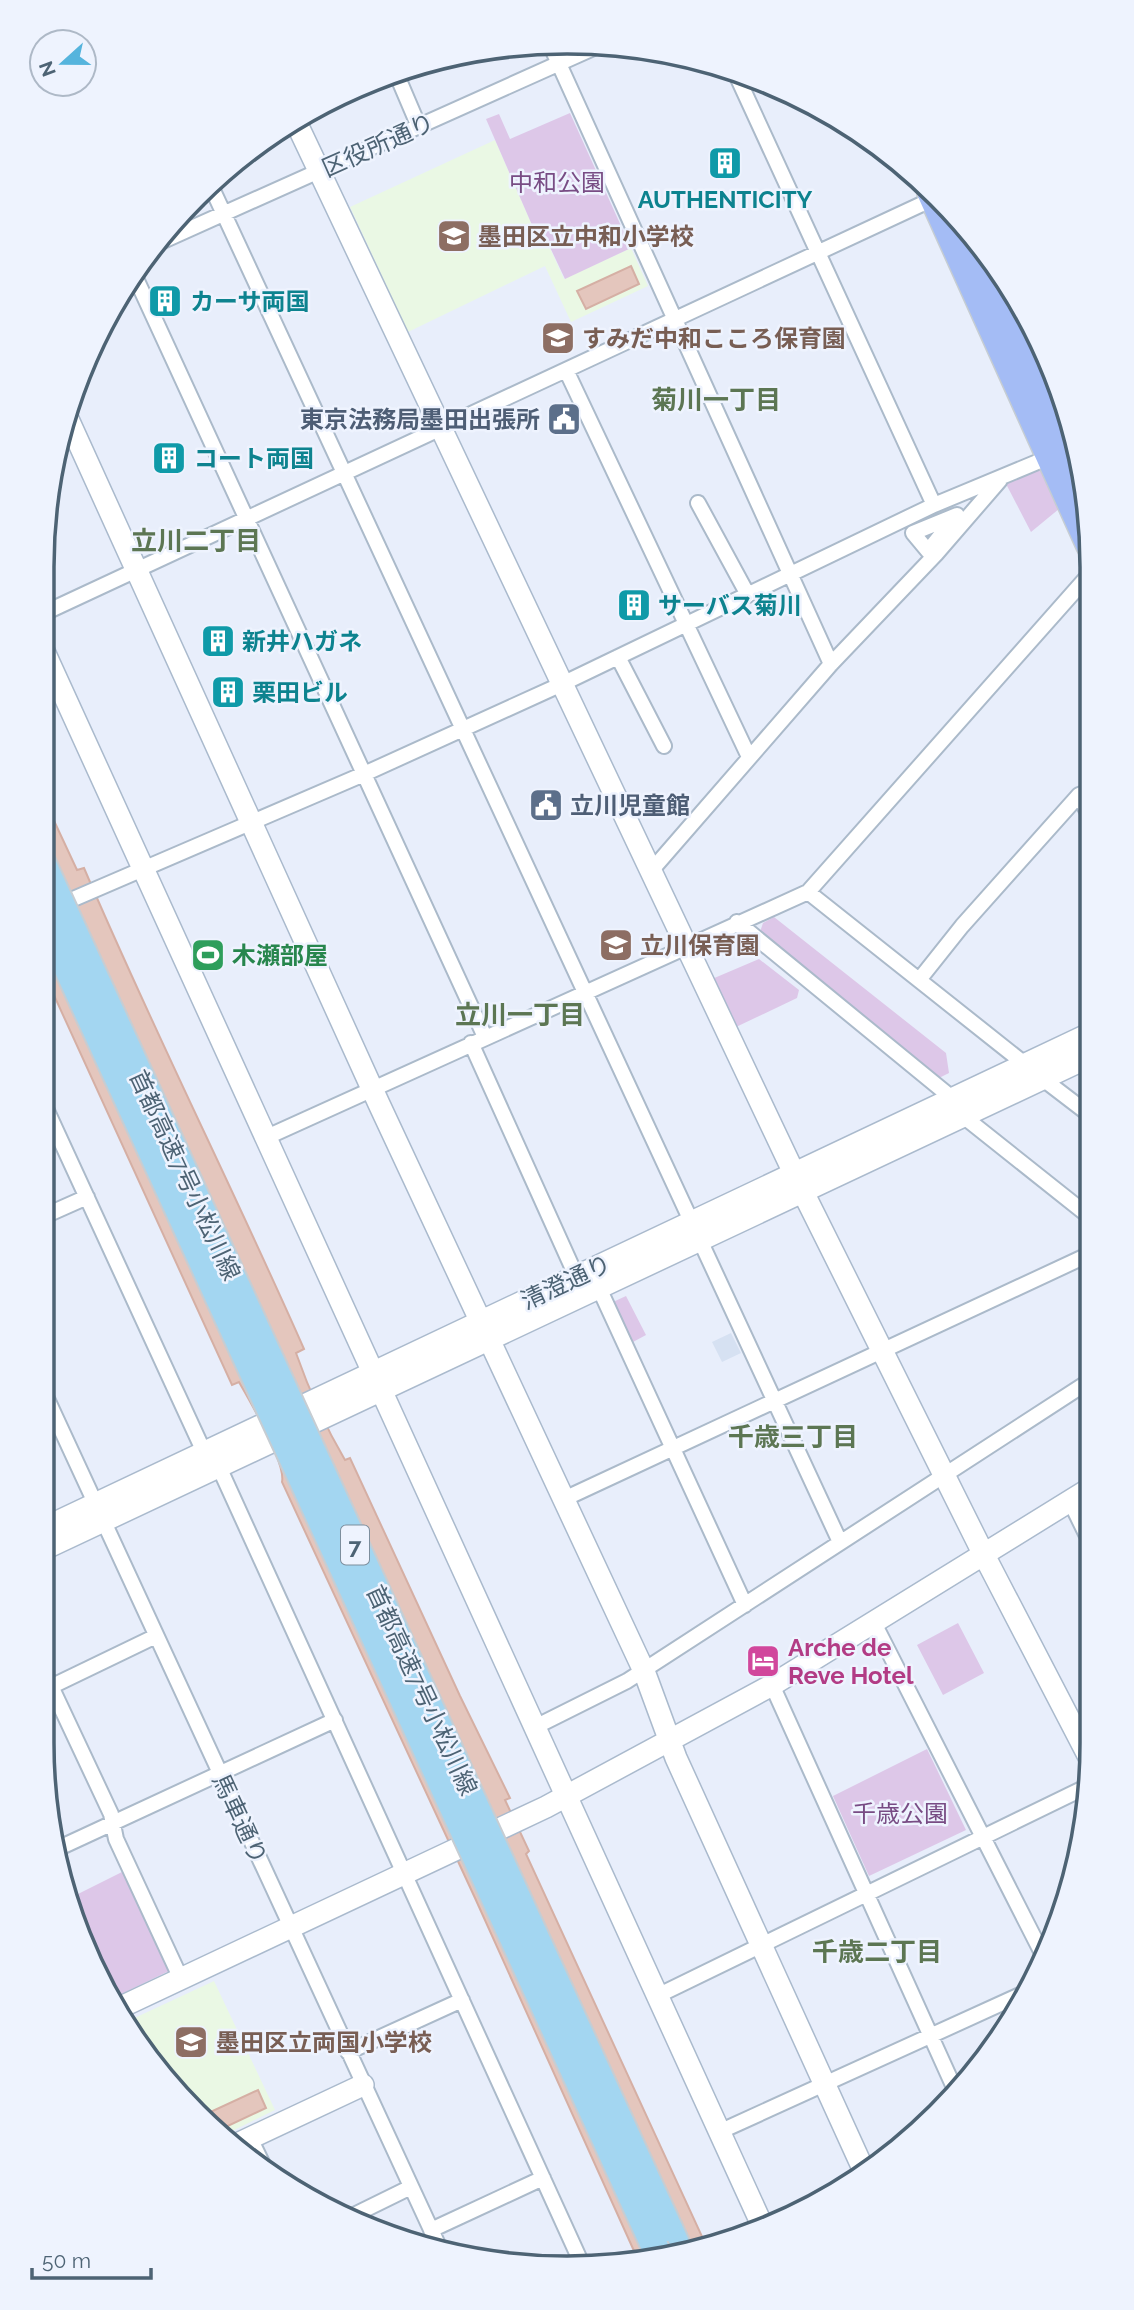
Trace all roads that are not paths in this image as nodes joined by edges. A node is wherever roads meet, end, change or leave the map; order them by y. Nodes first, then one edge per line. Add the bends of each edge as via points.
1 (554, 54) edge
2 (578, 54) edge
3 (558, 63) junction
4 (400, 82) edge
5 (741, 84) edge
6 (419, 127) junction
7 (300, 130) edge
8 (319, 171) junction
9 (215, 194) edge
10 (926, 200) edge
11 (224, 213) junction
12 (940, 215) edge
13 (176, 235) edge
14 (816, 253) junction
15 (139, 285) edge
16 (1008, 306) edge
17 (674, 319) junction
18 (1037, 362) edge
19 (566, 370) junction
20 (442, 430) junction
21 (73, 432) edge
22 (1047, 458) junction
23 (344, 473) junction
24 (1000, 479) junction
25 (698, 503) dead end
26 (934, 505) junction
27 (247, 520) junction
28 (1078, 524) edge
29 (137, 571) junction
30 (790, 576) junction
31 (1080, 585) edge
32 (748, 596) junction
33 (54, 609) edge
34 (686, 624) junction
35 (618, 657) junction
36 (831, 664) junction
37 (54, 673) edge
38 (562, 684) junction
39 (462, 728) junction
40 (664, 746) dead end
41 (749, 757) junction
42 (364, 774) junction
43 (1080, 797) edge
44 (251, 825) junction
45 (145, 870) junction
46 (651, 871) junction
47 (54, 888) edge
48 (808, 892) junction
49 (54, 907) edge
50 (737, 922) junction
51 (54, 938) edge
52 (686, 945) junction
53 (919, 980) junction
54 (585, 992) junction
55 (485, 1037) junction
56 (1080, 1038) edge
57 (471, 1043) junction
58 (1080, 1061) edge
59 (1026, 1065) junction
60 (1043, 1079) junction
61 (372, 1088) junction
62 (951, 1098) junction
63 (1080, 1107) edge
64 (963, 1116) junction
65 (54, 1126) edge
66 (267, 1136) junction
67 (799, 1182) junction
68 (87, 1197) junction
69 (1080, 1209) edge
70 (54, 1212) edge
71 (697, 1230) junction
72 (1080, 1259) edge
73 (577, 1278) junction
74 (599, 1288) junction
75 (486, 1330) junction
76 (883, 1351) junction
77 (378, 1382) junction
78 (1080, 1387) edge
79 (775, 1400) junction
80 (54, 1414) edge
81 (672, 1447) junction
82 (212, 1459) junction
83 (943, 1473) junction
84 (1080, 1495) edge
85 (564, 1499) junction
86 (1070, 1501) junction
87 (99, 1513) junction
88 (1080, 1521) edge
89 (54, 1526) edge
90 (54, 1542) edge
91 (840, 1542) junction
92 (984, 1555) junction
93 (745, 1605) junction
94 (874, 1623) junction
95 (156, 1636) junction
96 (644, 1671) junction
97 (772, 1685) junction
98 (54, 1686) edge
99 (54, 1703) edge
100 (335, 1720) junction
101 (536, 1727) junction
102 (1080, 1740) edge
103 (669, 1741) junction
104 (219, 1774) junction
105 (1077, 1791) edge
106 (566, 1796) junction
107 (114, 1823) junction
108 (983, 1837) junction
109 (65, 1845) edge
110 (405, 1874) junction
111 (867, 1894) junction
112 (289, 1927) junction
113 (1038, 1945) edge
114 (761, 1946) junction
115 (181, 1979) junction
116 (657, 1996) junction
117 (1011, 1999) edge
118 (462, 2000) junction
119 (126, 2004) edge
120 (931, 2036) junction
121 (348, 2052) junction
122 (952, 2082) edge
123 (363, 2085) junction
124 (825, 2085) junction
125 (719, 2132) junction
126 (244, 2141) edge
127 (860, 2163) edge
128 (543, 2178) junction
129 (411, 2187) junction
130 (360, 2212) edge
131 (759, 2219) edge
132 (431, 2230) junction
133 (435, 2238) edge
134 (676, 2244) edge
135 (655, 2248) edge
136 (579, 2256) edge

1 - 3 street
2 - 3 street, 区役所通り
3 - 6 street, 区役所通り
3 - 17 street
4 - 6 street
5 - 14 street
6 - 8 street, 区役所通り
7 - 8 street
8 - 11 street, 区役所通り
8 - 20 street
9 - 11 street
10 - 14 street
11 - 13 street, 区役所通り
11 - 23 street
12 - 22 main road
14 - 17 street
14 - 26 street
15 - 27 street
16 - 18 main road
17 - 19 street
17 - 30 street
19 - 20 street
19 - 34 street
20 - 23 street
20 - 38 street
21 - 29 street
22 - 24 street
22 - 28 main road
23 - 27 street
23 - 39 street
24 - 26 street
24 - 36 street
25 - 32 street
26 - 30 street
27 - 29 street
27 - 42 street
29 - 33 street
29 - 44 street
30 - 32 street
30 - 36 street
31 - 48 street
32 - 34 street
34 - 35 street
34 - 41 street
35 - 38 street
35 - 40 street
36 - 41 street
37 - 45 street
38 - 39 street
38 - 46 street
39 - 42 street
39 - 54 street
41 - 46 street
42 - 44 street
42 - 55 street
43 - 53 street
44 - 45 street
44 - 61 street
45 - 49 street
45 - 66 street
46 - 52 street
47 - 134 highway, 首都高速7号小松川線 / 7, bridge
48 - 50 street
48 - 53 street
50 - 52 street
50 - 62 street
51 - 135 highway, 首都高速7号小松川線 / 7, bridge
52 - 54 street
52 - 67 street
53 - 59 street
54 - 55 street
54 - 71 street
55 - 57 street
56 - 59 street, 清澄通り
57 - 61 street
57 - 73 street
58 - 60 street, 清澄通り
59 - 62 street, 清澄通り
60 - 63 street
60 - 64 street, 清澄通り
61 - 66 street
61 - 75 street
62 - 67 street, 清澄通り
64 - 67 street, 清澄通り
64 - 69 street
65 - 68 street
66 - 77 street
67 - 71 street, 清澄通り
67 - 76 street
68 - 70 street
68 - 82 street
71 - 73 street, 清澄通り
71 - 74 street, 清澄通り
71 - 79 street
72 - 76 street
73 - 75 street, 清澄通り
74 - 75 street, 清澄通り
74 - 81 street
75 - 77 street, 清澄通り
75 - 85 street
76 - 79 street
76 - 83 street
77 - 82 street, 清澄通り
77 - 101 street
78 - 83 street
79 - 81 street
79 - 91 street
80 - 87 street, 馬車通り
81 - 85 street
81 - 93 street
82 - 87 street, 清澄通り
82 - 100 street
83 - 91 street
83 - 92 street
84 - 86 street
85 - 96 street
86 - 88 street
86 - 92 street
87 - 89 street, 清澄通り
87 - 90 street, 清澄通り
87 - 95 street, 馬車通り
91 - 93 street
92 - 94 street
92 - 102 street
93 - 96 street
94 - 97 street
94 - 108 street
95 - 98 street
95 - 104 street, 馬車通り
96 - 101 street
96 - 103 street
97 - 103 street
97 - 111 street
99 - 107 street
100 - 104 street
100 - 110 street
101 - 106 street
103 - 106 street
103 - 114 street
104 - 107 street
104 - 112 street, 馬車通り
105 - 108 street
106 - 110 street
106 - 116 street
107 - 109 street
107 - 115 street via 116,1839
108 - 111 street
108 - 113 street
110 - 112 street
110 - 118 street
111 - 114 street
111 - 120 street
112 - 115 street
112 - 121 street, 馬車通り
114 - 116 street
114 - 124 street
115 - 119 street
116 - 125 street
117 - 120 street
118 - 121 street
118 - 128 street
120 - 122 street
120 - 124 street
121 - 123 street, 馬車通り
123 - 126 street
123 - 129 street, 馬車通り
124 - 125 street
124 - 127 street
125 - 131 street
128 - 132 street
128 - 136 street
129 - 130 street
129 - 132 street, 馬車通り
132 - 133 street, 馬車通り

